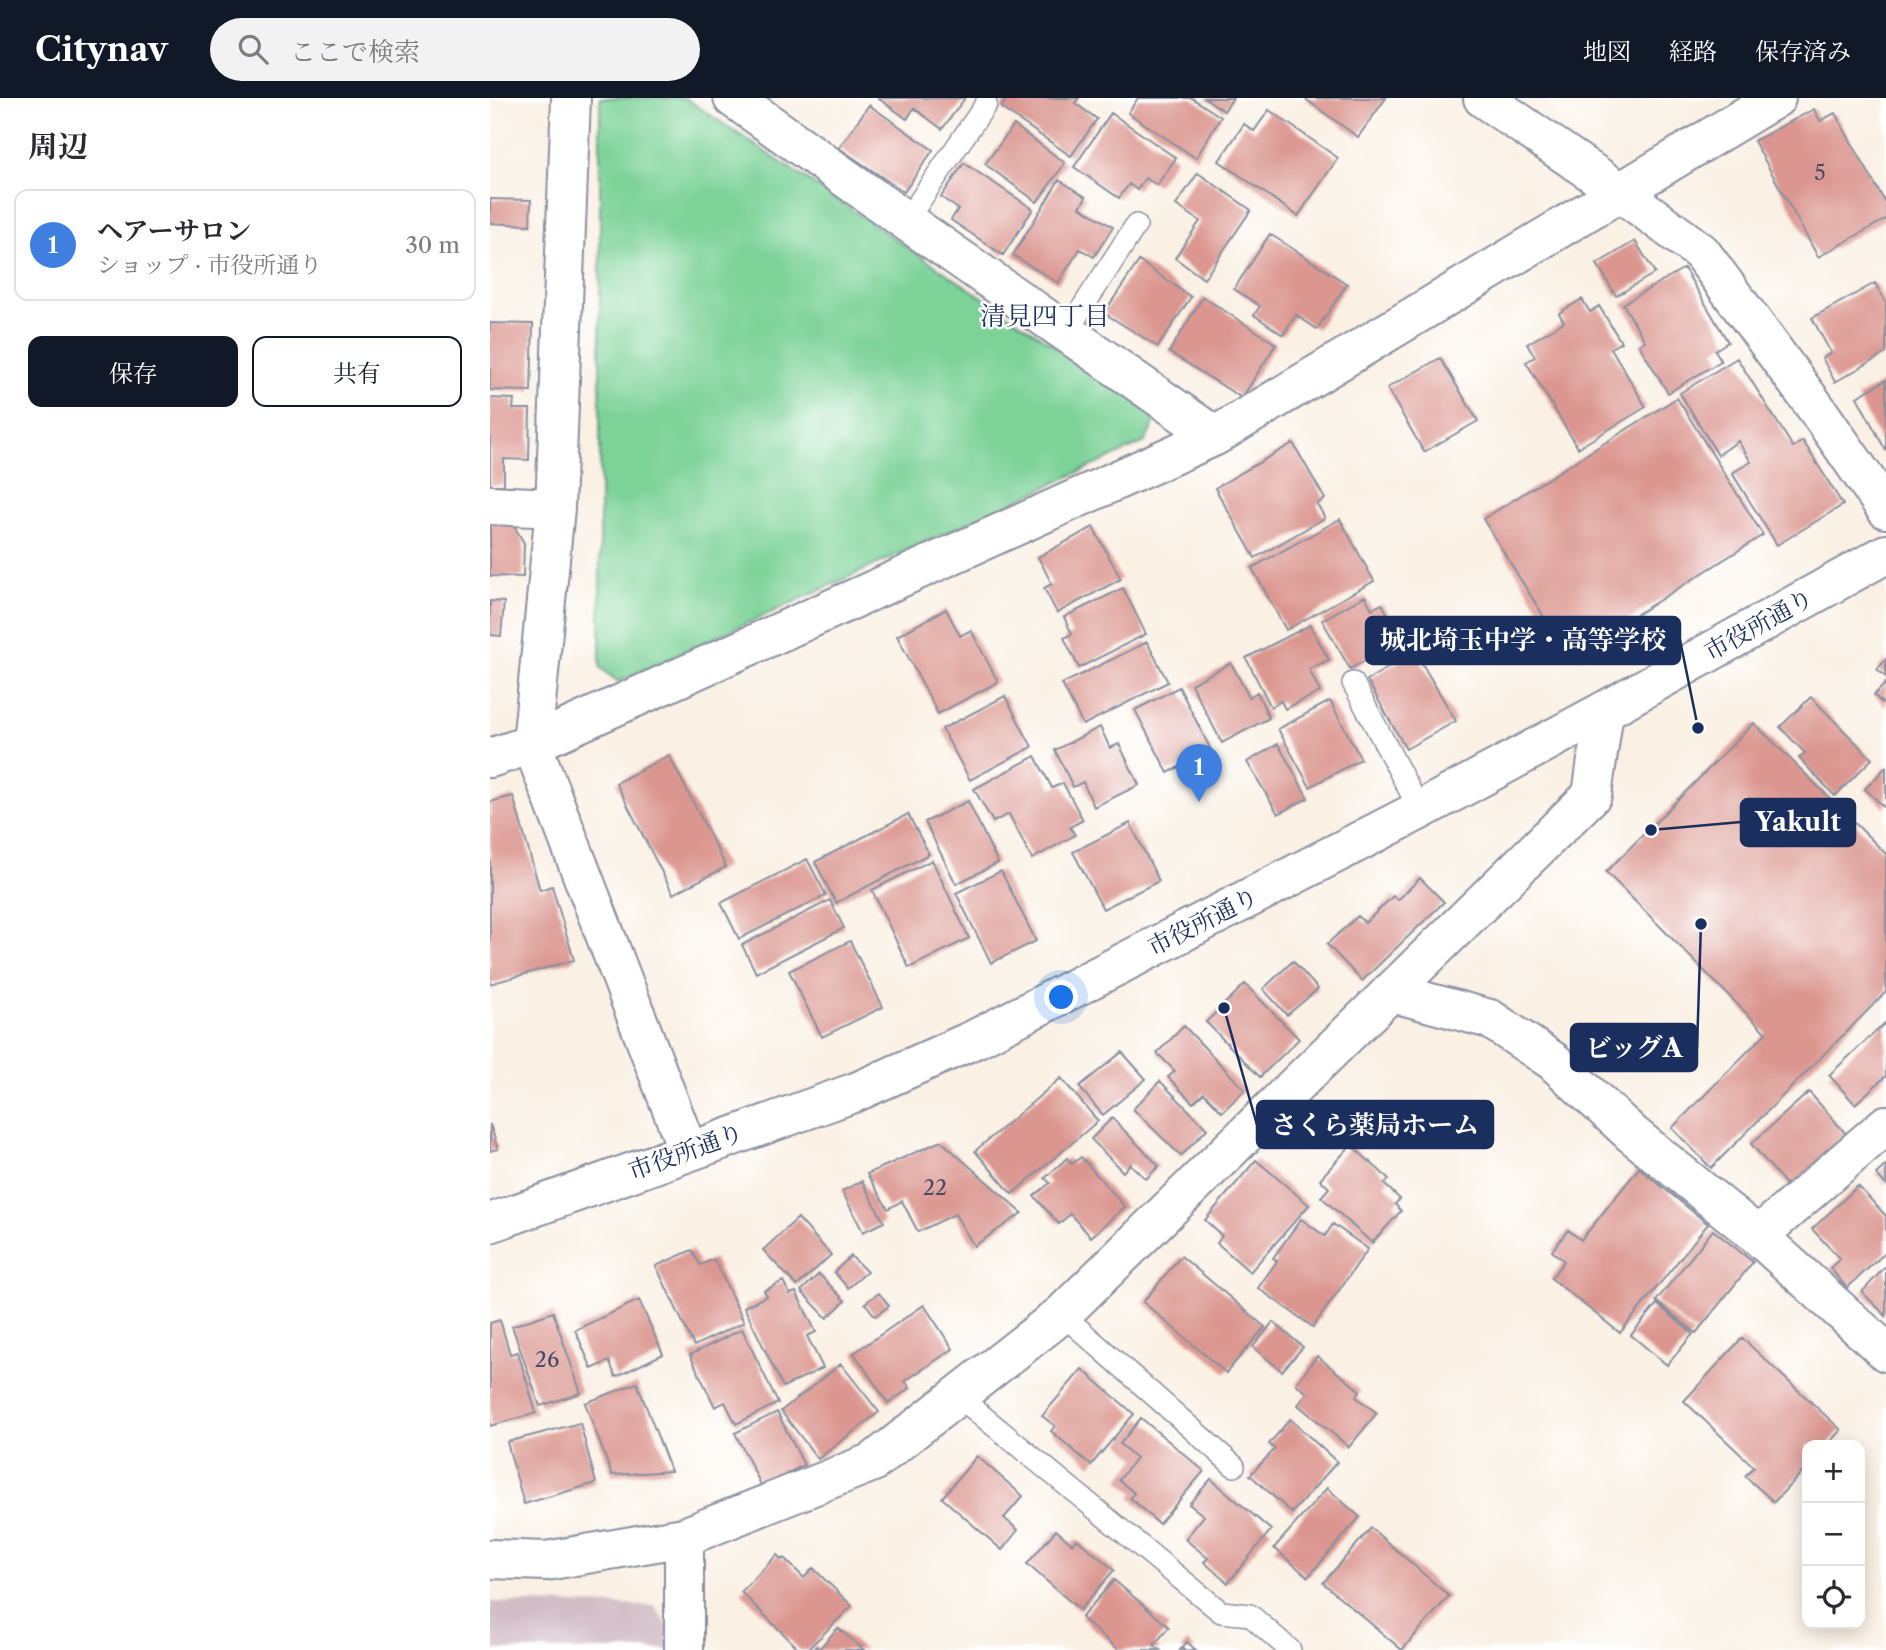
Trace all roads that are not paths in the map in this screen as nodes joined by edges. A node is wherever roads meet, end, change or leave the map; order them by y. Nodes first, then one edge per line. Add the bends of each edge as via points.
1 (571, 98) edge
2 (733, 98) edge
3 (1483, 98) edge
4 (1776, 98) edge
5 (986, 104) dead end
6 (1619, 191) junction
7 (906, 221) junction
8 (1136, 225) dead end
9 (1066, 332) junction
10 (1215, 436) junction
11 (490, 505) edge
12 (555, 508) junction
13 (1886, 509) edge
14 (1886, 554) edge
15 (1353, 683) dead end
16 (1604, 711) junction
17 (531, 744) junction
18 (490, 758) edge
19 (1420, 810) junction
20 (1390, 992) junction
21 (1886, 1125) edge
22 (688, 1151) junction
23 (490, 1223) edge
24 (1758, 1236) junction
25 (1062, 1314) junction
26 (1886, 1352) edge
27 (958, 1396) junction
28 (1234, 1466) dead end
29 (684, 1537) junction
30 (490, 1559) edge
31 (684, 1650) edge
32 (1290, 1650) edge

1 - 12 street
2 - 7 street
3 - 6 street
4 - 6 street
5 - 7 lane
6 - 10 street
6 - 13 street via 1701,252
7 - 9 street
8 - 9 lane
9 - 10 street
10 - 17 street
11 - 12 street
12 - 17 street
14 - 16 street, 市役所通り
15 - 19 lane
16 - 19 street, 市役所通り
16 - 20 street via 1592,795
17 - 18 street
17 - 22 street
19 - 22 street, 市役所通り via 975,1039 856,1092
20 - 24 street via 1490,1019 1553,1061 1632,1134
20 - 25 street
21 - 24 street
22 - 23 street, 市役所通り
24 - 26 street
25 - 27 street
25 - 28 lane
27 - 29 street via 873,1462
27 - 32 lane via 1221,1612 1250,1615
29 - 30 street via 546,1561
29 - 31 street

